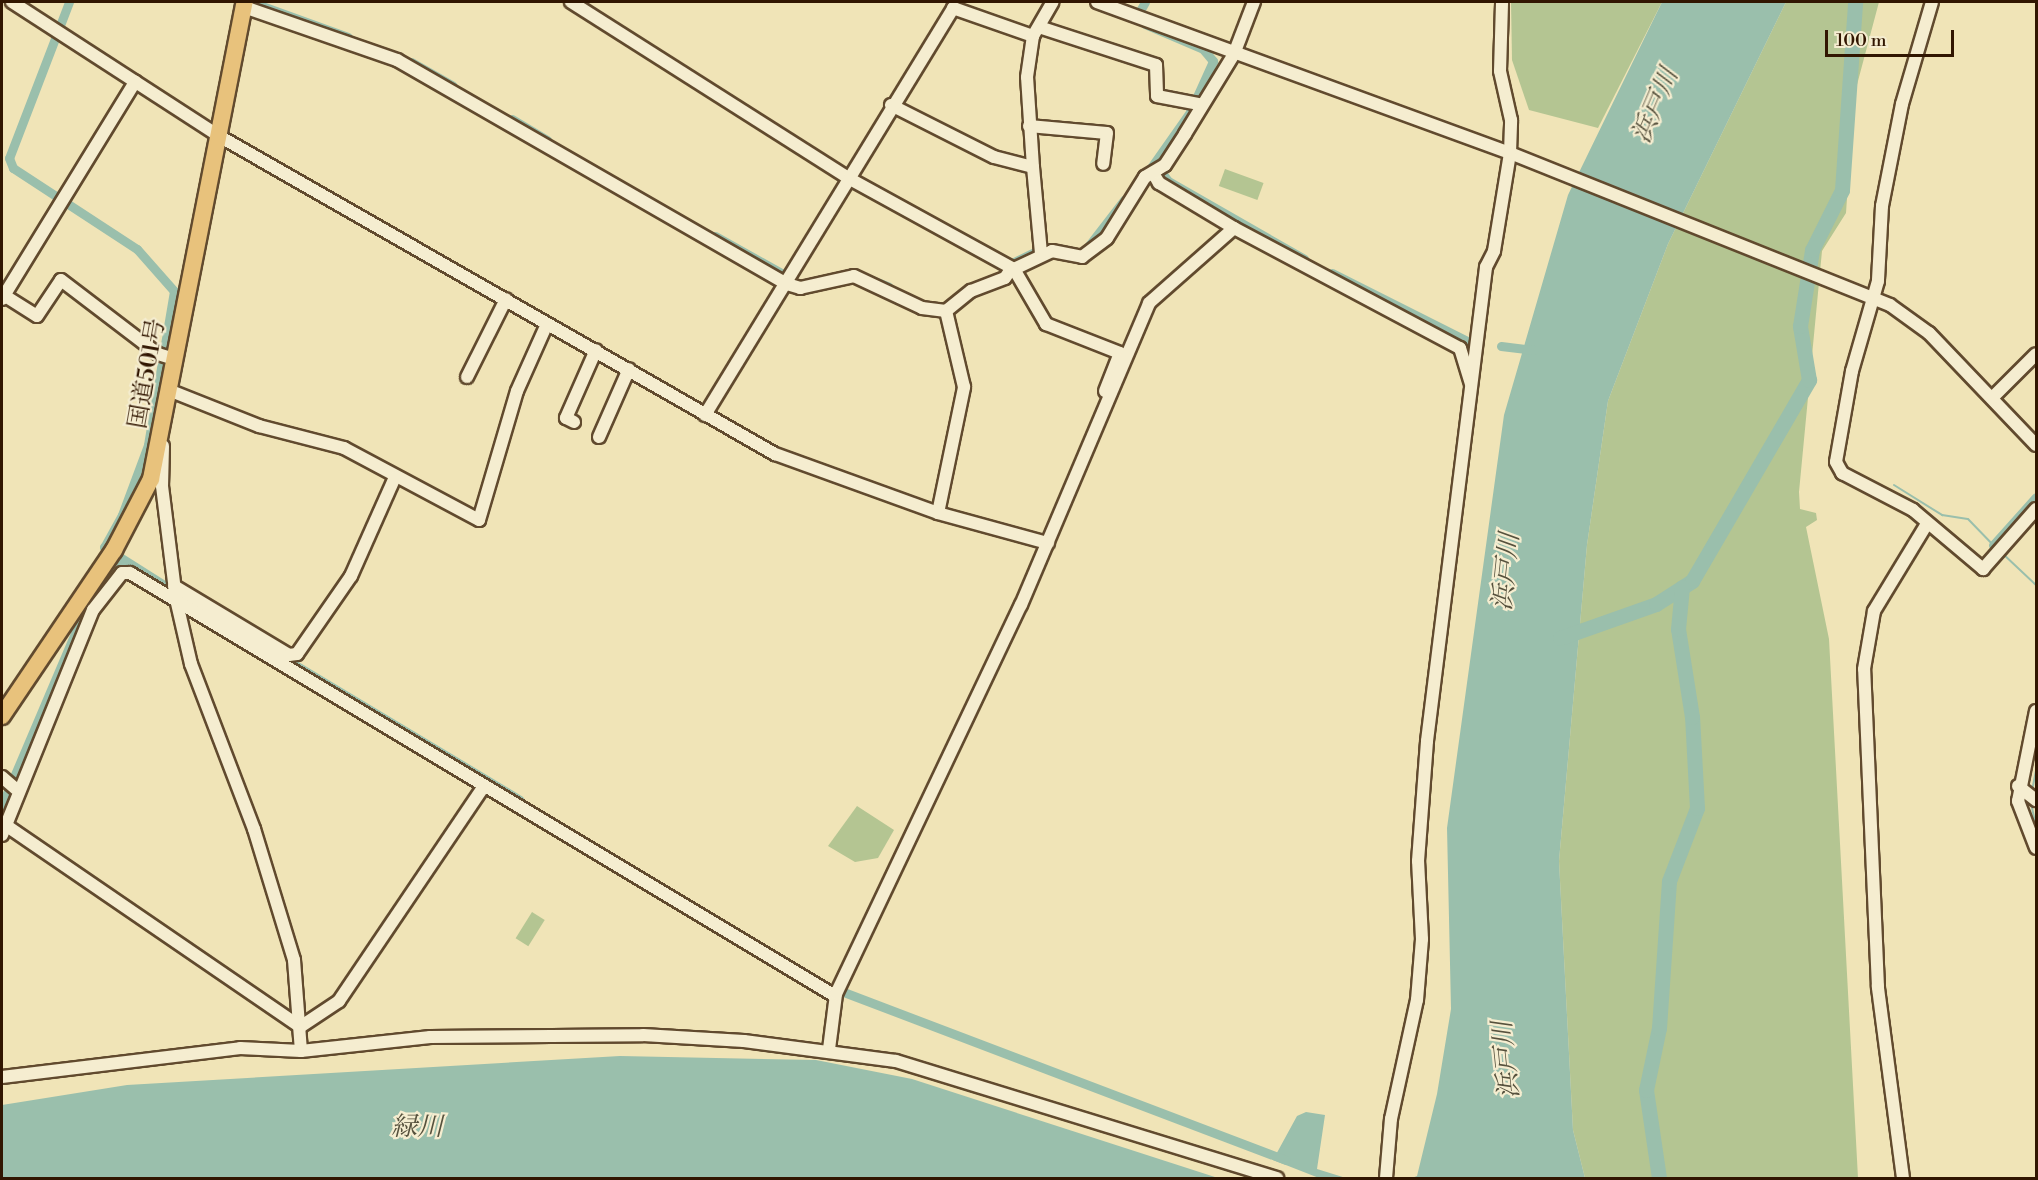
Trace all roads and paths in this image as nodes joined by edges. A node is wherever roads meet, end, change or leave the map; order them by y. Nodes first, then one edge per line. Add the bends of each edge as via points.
1 (12, 2) edge
2 (571, 2) edge
3 (1053, 2) edge
4 (1097, 2) edge
5 (1254, 2) edge
6 (1502, 2) edge
7 (1932, 2) edge
8 (245, 4) edge
9 (955, 5) edge
10 (1036, 31) junction
11 (1233, 54) junction
12 (135, 82) junction
13 (1196, 102) junction
14 (891, 105) junction
15 (1029, 126) junction
16 (219, 136) junction
17 (1515, 156) junction
18 (1100, 160) dead end
19 (1033, 167) junction
20 (1156, 170) junction
21 (850, 179) junction
22 (1234, 228) junction
23 (1040, 251) junction
24 (1013, 269) junction
25 (789, 280) junction
26 (2, 296) edge
27 (1874, 298) junction
28 (506, 299) junction
29 (946, 311) junction
30 (547, 324) junction
31 (596, 350) junction
32 (2037, 354) edge
33 (167, 356) junction
34 (629, 369) junction
35 (467, 377) dead end
36 (1472, 384) junction
37 (171, 391) junction
38 (1111, 394) junction
39 (1992, 398) junction
40 (705, 415) junction
41 (574, 422) dead end
42 (164, 425) junction
43 (599, 437) dead end
44 (2037, 445) edge
45 (395, 477) junction
46 (2037, 509) edge
47 (938, 513) junction
48 (1927, 524) junction
49 (1048, 543) junction
50 (174, 586) junction
51 (176, 599) junction
52 (2037, 711) edge
53 (2, 716) edge
54 (10, 784) edge
55 (484, 786) junction
56 (2030, 795) edge
57 (3, 830) edge
58 (2037, 848) edge
59 (837, 992) junction
60 (300, 1027) junction
61 (829, 1049) junction
62 (301, 1051) junction
63 (2, 1077) edge
64 (1277, 1179) edge
65 (1386, 1179) edge
66 (1903, 1179) edge

1 - 12 street
2 - 21 street
3 - 10 street
4 - 11 street
5 - 11 street
6 - 17 street via 1500,71
7 - 27 street via 1882,206
8 - 16 highway, 国道501号
8 - 25 street via 397,60
9 - 10 street
9 - 14 street
10 - 13 street via 1156,65 1157,96
10 - 15 street via 1027,50
11 - 13 street
11 - 17 street
12 - 16 street
12 - 26 street
13 - 20 street
14 - 19 street via 994,157
14 - 21 street
15 - 18 street via 1107,133
15 - 19 street
16 - 28 street
16 - 33 highway, 国道501号
17 - 27 street
17 - 36 street via 1494,252 1486,267
19 - 23 street
20 - 22 street via 1159,183
20 - 23 street via 1107,238 1089,254
21 - 24 street
21 - 25 street
22 - 36 street via 1460,348
22 - 38 street via 1150,300
23 - 24 street
24 - 29 street via 1005,278 971,291
24 - 38 street via 1046,324 1120,353 1104,391
25 - 29 street via 800,288 854,276 922,308
25 - 40 street
26 - 33 street via 37,316 61,280
27 - 39 street via 1915,321
27 - 48 street via 1852,370 1836,462 1842,474 1878,489
28 - 30 street
28 - 35 street
29 - 47 street via 964,387
30 - 31 street
30 - 45 street via 517,391 479,520
31 - 34 street
31 - 41 street via 566,418
32 - 39 street
33 - 37 highway, 国道501号
34 - 40 street
34 - 43 street
36 - 65 street via 1421,799 1417,1000 1391,1119
37 - 42 highway, 国道501号
37 - 45 street via 259,426 333,443
38 - 49 street
39 - 44 street
40 - 47 street via 775,454
42 - 50 street via 162,486
42 - 53 highway, 国道501号 via 151,479 112,553
45 - 50 street via 351,576 297,654 289,656
46 - 48 street via 1983,569
47 - 49 street
48 - 66 street via 1874,611 1865,651 1878,987
49 - 59 street
50 - 51 street
51 - 54 street via 122,573 93,610
51 - 55 street
51 - 60 street via 191,664 254,829 294,960
52 - 56 street
54 - 57 street
55 - 59 street
55 - 60 street via 339,1001
56 - 58 street via 2020,816
57 - 60 street
59 - 61 street
60 - 62 street
61 - 62 street via 643,1035 535,1035 399,1039
61 - 64 street via 896,1061
62 - 63 street via 240,1048

